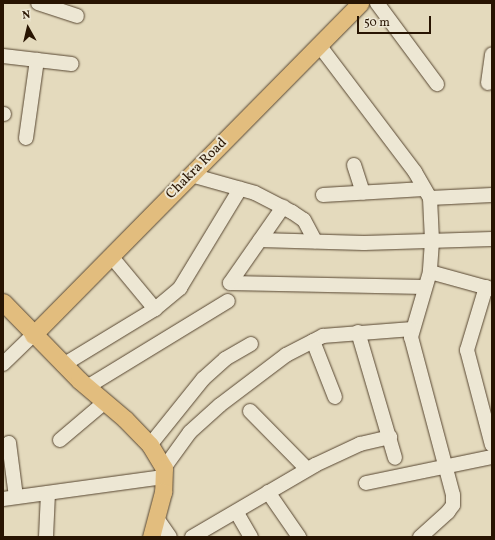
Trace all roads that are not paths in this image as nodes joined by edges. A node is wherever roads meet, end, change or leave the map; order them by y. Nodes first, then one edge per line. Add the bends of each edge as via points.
1 (41, 3) edge
2 (360, 3) edge
3 (377, 3) edge
4 (77, 16) dead end
5 (319, 45) junction
6 (492, 54) edge
7 (3, 56) edge
8 (37, 60) junction
9 (72, 64) dead end
10 (485, 82) edge
11 (437, 84) dead end
12 (26, 138) dead end
13 (354, 165) dead end
14 (191, 175) junction
15 (240, 189) junction
16 (363, 193) junction
17 (427, 193) junction
18 (492, 195) edge
19 (323, 196) dead end
20 (283, 207) junction
21 (492, 239) edge
22 (260, 240) junction
23 (315, 241) junction
24 (432, 241) junction
25 (111, 256) junction
26 (430, 272) junction
27 (425, 287) junction
28 (489, 288) edge
29 (228, 301) dead end
30 (3, 302) edge
31 (155, 309) junction
32 (412, 329) junction
33 (358, 332) junction
34 (33, 335) junction
35 (313, 341) junction
36 (251, 344) dead end
37 (3, 364) edge
38 (63, 365) junction
39 (87, 387) junction
40 (335, 397) dead end
41 (105, 402) junction
42 (250, 411) dead end
43 (390, 437) junction
44 (60, 440) dead end
45 (9, 443) dead end
46 (150, 445) junction
47 (492, 445) edge
48 (492, 457) edge
49 (395, 458) dead end
50 (445, 467) junction
51 (307, 469) junction
52 (163, 472) junction
53 (366, 483) dead end
54 (268, 492) junction
55 (48, 493) junction
56 (10, 498) edge
57 (237, 513) junction
58 (156, 517) junction
59 (46, 537) edge
60 (151, 537) edge
61 (170, 537) edge
62 (192, 537) edge
63 (251, 537) edge
64 (299, 537) edge
65 (420, 537) edge

1 - 4 street
2 - 5 main road, Chakra Road
3 - 11 street
5 - 14 main road, Chakra Road
5 - 17 street via 415,172
6 - 10 street
7 - 8 street
8 - 9 street
8 - 12 street
13 - 16 street
14 - 15 street
14 - 25 main road, Chakra Road
15 - 20 street via 255,193
15 - 31 street via 180,288
16 - 17 street
16 - 19 street
17 - 18 street
17 - 24 street
20 - 22 street
20 - 23 street via 304,220
21 - 24 street
22 - 23 street
22 - 27 street via 230,283
23 - 24 street
24 - 26 street
25 - 31 street
25 - 34 main road, Chakra Road
26 - 27 street
26 - 28 street
27 - 32 street
28 - 47 street via 467,350
29 - 39 street
30 - 34 main road
31 - 38 street
32 - 33 street
32 - 50 street via 411,337
33 - 35 street via 323,336
33 - 43 street
34 - 37 street
34 - 38 main road
35 - 40 street
35 - 52 street via 286,355 220,405 190,432
36 - 46 street via 225,359 203,379
38 - 39 main road
39 - 41 main road
41 - 44 street
41 - 46 main road
42 - 51 street
43 - 49 street
43 - 51 street via 360,444
45 - 56 street
46 - 52 main road
48 - 50 street
50 - 53 street
50 - 65 street via 453,505
51 - 54 street
52 - 55 street
52 - 58 main road
54 - 57 street
54 - 64 street
55 - 56 street
55 - 59 street
57 - 62 street
57 - 63 street
58 - 60 main road
58 - 61 street

